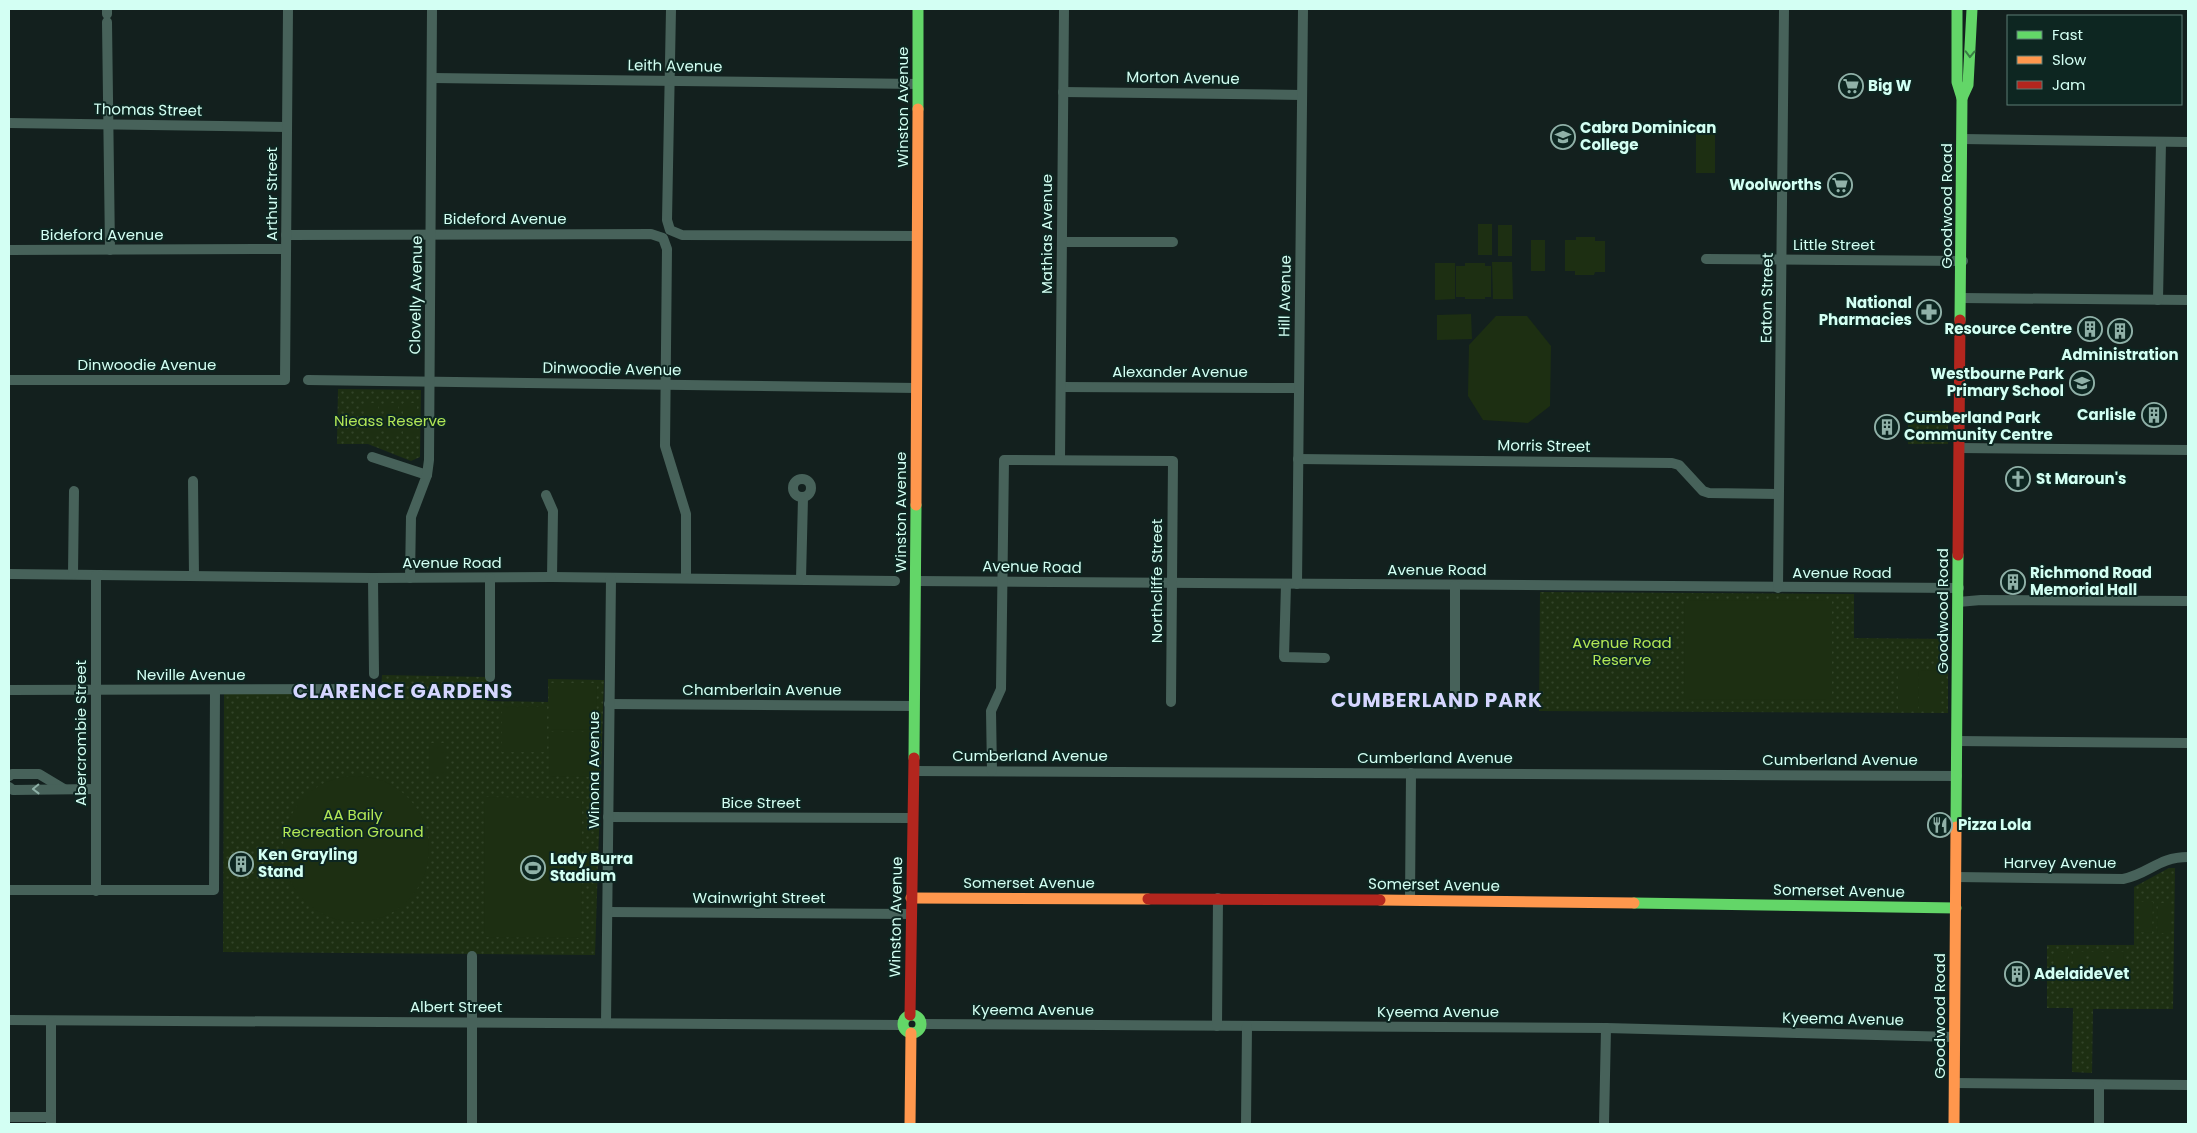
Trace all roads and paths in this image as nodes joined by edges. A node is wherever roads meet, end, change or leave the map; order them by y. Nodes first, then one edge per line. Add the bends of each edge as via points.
1 (288, 9) edge
2 (432, 9) edge
3 (671, 9) edge
4 (918, 9) edge
5 (1064, 9) edge
6 (1303, 9) edge
7 (1784, 9) edge
8 (1957, 9) edge
9 (1972, 9) edge
10 (107, 15) edge
11 (433, 78) junction
12 (670, 80) junction
13 (918, 84) junction
14 (1063, 92) junction
15 (1302, 95) junction
16 (1962, 98) junction
17 (9, 123) edge
18 (108, 124) junction
19 (287, 127) junction
20 (1962, 139) junction
21 (2161, 142) junction
22 (2188, 142) edge
23 (432, 234) junction
24 (667, 234) junction
25 (286, 235) junction
26 (917, 236) junction
27 (1062, 242) junction
28 (1173, 242) dead end
29 (286, 249) junction
30 (9, 250) edge
31 (110, 250) junction
32 (1706, 259) dead end
33 (1782, 260) junction
34 (1963, 261) junction
35 (1962, 298) junction
36 (2158, 300) junction
37 (2188, 300) edge
38 (9, 380) edge
39 (285, 380) joint
40 (308, 380) dead end
41 (430, 381) junction
42 (666, 385) junction
43 (1061, 387) junction
44 (917, 388) junction
45 (1299, 388) junction
46 (1960, 448) junction
47 (2188, 450) edge
48 (372, 457) dead end
49 (1060, 459) junction
50 (1298, 459) junction
51 (427, 475) junction
52 (192, 481) dead end
53 (74, 491) dead end
54 (1778, 494) junction
55 (546, 496) dead end
56 (803, 498) dead end
57 (9, 574) edge
58 (73, 574) junction
59 (96, 575) junction
60 (194, 576) junction
61 (552, 577) junction
62 (374, 578) junction
63 (410, 578) junction
64 (490, 578) junction
65 (610, 578) junction
66 (686, 578) junction
67 (800, 579) junction
68 (895, 581) dead end
69 (916, 581) junction
70 (1002, 581) junction
71 (1172, 583) junction
72 (1291, 584) junction
73 (1455, 585) junction
74 (1778, 588) junction
75 (1958, 588) junction
76 (2188, 601) edge
77 (1958, 602) junction
78 (1325, 658) dead end
79 (374, 674) dead end
80 (490, 677) dead end
81 (374, 689) dead end
82 (9, 690) edge
83 (96, 690) junction
84 (215, 690) junction
85 (1171, 702) dead end
86 (609, 704) junction
87 (1455, 704) dead end
88 (914, 706) junction
89 (1957, 741) junction
90 (2188, 743) edge
91 (914, 771) junction
92 (992, 771) junction
93 (1411, 773) junction
94 (9, 776) edge
95 (1957, 776) junction
96 (9, 787) edge
97 (64, 789) junction
98 (96, 789) junction
99 (608, 817) junction
100 (912, 818) junction
101 (2188, 857) edge
102 (1956, 877) junction
103 (9, 890) edge
104 (96, 891) junction
105 (911, 898) junction
106 (1218, 898) junction
107 (1410, 900) junction
108 (1956, 908) junction
109 (608, 912) junction
110 (911, 914) junction
111 (472, 956) dead end
112 (9, 1020) edge
113 (50, 1021) junction
114 (472, 1022) junction
115 (606, 1023) junction
116 (908, 1024) junction
117 (921, 1024) joint
118 (1217, 1026) junction
119 (1247, 1026) junction
120 (1606, 1028) junction
121 (1955, 1037) junction
122 (1955, 1083) junction
123 (2099, 1085) junction
124 (2188, 1085) edge
125 (9, 1117) edge
126 (50, 1121) edge
127 (472, 1124) edge
128 (910, 1124) edge
129 (1246, 1124) edge
130 (1604, 1124) edge
131 (1954, 1124) edge
132 (2099, 1124) edge

1 - 19 street, Arthur Street
2 - 11 street, Clovelly Avenue
3 - 12 street
4 - 13 street, Winston Avenue
5 - 14 street, Mathias Avenue
6 - 15 street, Hill Avenue
7 - 33 street, Eaton Street
8 - 16 street, Goodwood Road via 1957,82
9 -> 16 street, Goodwood Road via 1968,85
10 - 18 street
11 - 12 street, Leith Avenue
11 - 23 street, Clovelly Avenue
12 - 13 street, Leith Avenue
12 - 24 street
13 - 26 street, Winston Avenue
14 - 15 street, Morton Avenue
14 - 27 street, Mathias Avenue
15 - 45 street, Hill Avenue
16 - 20 street, Goodwood Road
17 - 18 street, Thomas Street
18 - 19 street, Thomas Street
18 - 31 street
19 - 25 street, Arthur Street
20 - 21 street
20 - 34 street, Goodwood Road
21 - 22 street
21 - 36 street
23 - 24 street, Bideford Avenue
23 - 25 street, Bideford Avenue
23 - 41 street, Clovelly Avenue
24 - 26 street, Bideford Avenue
24 - 42 street
25 - 29 street, Arthur Street
26 - 44 street, Winston Avenue
27 - 28 street
27 - 43 street, Mathias Avenue
29 - 31 street, Bideford Avenue
29 - 39 street, Arthur Street
30 - 31 street, Bideford Avenue
32 - 33 street, Little Street
33 - 34 street, Little Street
33 - 54 street, Eaton Street
34 - 35 street, Goodwood Road
35 - 36 street
35 - 46 street, Goodwood Road
36 - 37 street
38 - 39 street, Dinwoodie Avenue
40 - 41 street, Dinwoodie Avenue
41 - 42 street, Dinwoodie Avenue
41 - 51 street, Clovelly Avenue via 430,460
42 - 44 street, Dinwoodie Avenue
42 - 66 street via 666,446 686,514
43 - 45 street, Alexander Avenue
43 - 49 street, Mathias Avenue
44 - 69 street, Winston Avenue
45 - 50 street, Hill Avenue
46 - 47 street
46 - 75 street, Goodwood Road
48 - 51 street
49 - 70 street via 1004,460
49 - 71 street, Northcliffe Street via 1173,461
50 - 54 street, Morris Street via 1672,462 1704,491
50 - 72 street, Hill Avenue
51 - 63 street, Clovelly Avenue via 411,517
52 - 60 street
53 - 58 street
54 - 74 street, Eaton Street
55 - 61 street via 553,511
56 - 67 street
57 - 58 street, Avenue Road
58 - 59 street, Avenue Road
59 - 60 street, Avenue Road
59 - 83 street, Abercrombie Street
60 - 62 street, Avenue Road
61 - 64 street, Avenue Road
61 - 65 street, Avenue Road
62 - 63 street, Avenue Road
62 - 79 street
63 - 64 street, Avenue Road
64 - 80 street
65 - 66 street, Avenue Road
65 - 86 street, Winona Avenue
66 - 67 street, Avenue Road
67 - 68 street, Avenue Road
69 - 70 street, Avenue Road
69 - 88 street, Winston Avenue
70 - 71 street, Avenue Road
70 - 92 street via 1001,689 991,711
71 - 72 street, Avenue Road
71 - 85 street, Northcliffe Street
72 - 73 street, Avenue Road
72 - 78 street, Hill Avenue via 1284,657
73 - 74 street, Avenue Road
73 - 87 street
74 - 75 street, Avenue Road
75 - 77 street, Goodwood Road
76 - 77 street
77 - 89 street, Goodwood Road
81 - 84 street, Neville Avenue
82 - 83 street, Neville Avenue
83 - 84 street, Neville Avenue
83 - 98 street, Abercrombie Street
84 - 104 street via 214,890
86 - 88 street, Chamberlain Avenue
86 - 99 street, Winona Avenue
88 - 91 street, Winston Avenue
89 - 90 street
89 - 95 street, Goodwood Road
91 - 92 street, Cumberland Avenue
91 - 100 street, Winston Avenue
92 - 93 street, Cumberland Avenue
93 - 95 street, Cumberland Avenue
93 - 107 street
94 - 97 street via 39,774
95 - 102 street, Goodwood Road
97 -> 96 street via 13,790
97 - 98 street
98 - 104 street, Abercrombie Street
99 - 100 street, Bice Street
99 - 109 street, Winona Avenue
100 - 105 street, Winston Avenue
101 - 102 street, Harvey Avenue via 2166,859 2141,874 2123,879
102 - 108 street, Goodwood Road
103 - 104 street
105 - 106 street, Somerset Avenue
105 - 110 street, Winston Avenue
106 - 107 street, Somerset Avenue
106 - 118 street
107 - 108 street, Somerset Avenue
108 - 121 street, Goodwood Road
109 - 110 street, Wainwright Street
109 - 115 street, Winona Avenue
110 - 116 street, Winston Avenue
111 - 114 street
112 - 113 street, Albert Street
113 - 114 street, Albert Street
113 - 126 street
114 - 115 street, Albert Street
114 - 127 street
115 - 116 street, Albert Street
116 - 117 street via 919,1030
116 - 128 street, Winston Avenue
117 - 118 street, Kyeema Avenue
118 - 119 street, Kyeema Avenue
119 - 120 street, Kyeema Avenue
119 - 129 street
120 - 121 street, Kyeema Avenue
120 - 130 street
121 - 122 street, Goodwood Road
122 - 123 street
122 - 131 street, Goodwood Road
123 - 124 street
123 - 132 street
125 - 126 street

